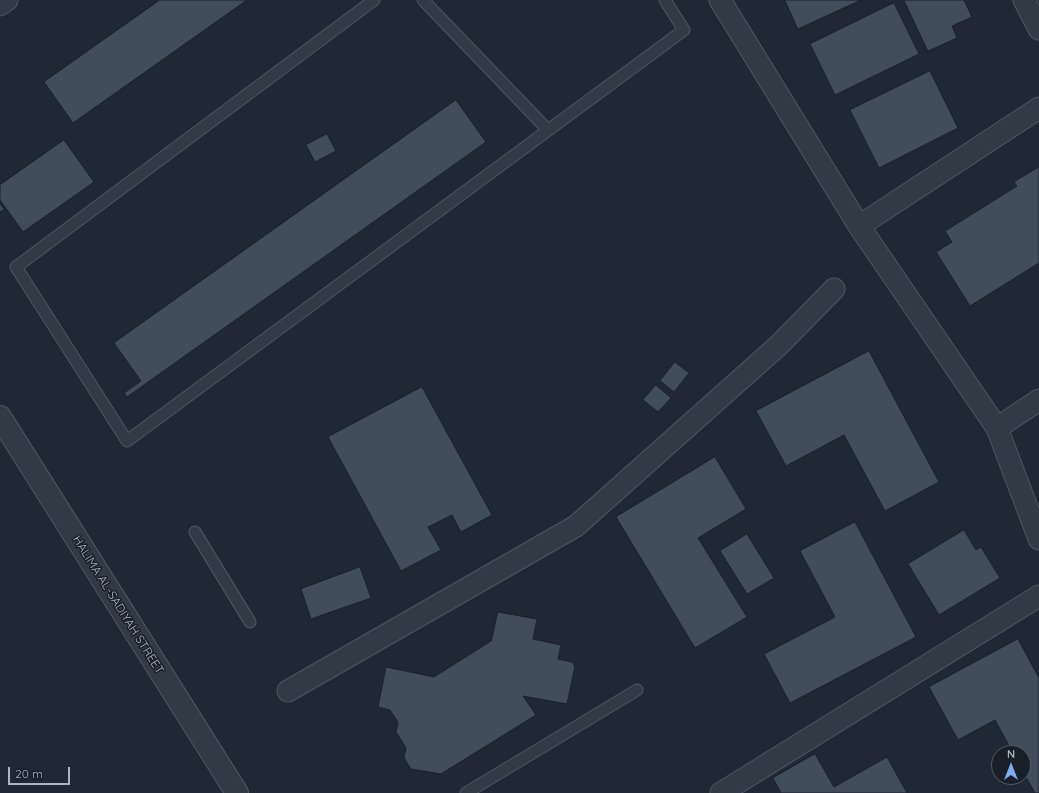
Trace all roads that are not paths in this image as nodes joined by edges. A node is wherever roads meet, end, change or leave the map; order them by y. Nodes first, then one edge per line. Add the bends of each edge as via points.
1 (7, 0) edge
2 (374, 0) edge
3 (423, 0) edge
4 (665, 0) edge
5 (720, 0) edge
6 (1024, 0) edge
7 (0, 5) edge
8 (1039, 29) edge
9 (1039, 108) edge
10 (548, 130) junction
11 (859, 226) junction
12 (834, 289) dead end
13 (1039, 400) edge
14 (0, 417) edge
15 (997, 428) junction
16 (195, 532) dead end
17 (1039, 539) edge
18 (1039, 596) edge
19 (250, 622) dead end
20 (637, 690) dead end
21 (288, 691) dead end
22 (237, 793) edge
23 (466, 793) edge
24 (721, 793) edge

1 - 7 street
2 - 10 lane via 16,267 127,441
3 - 10 lane
4 - 10 lane via 684,30
5 - 11 street
6 - 8 street
9 - 11 street
11 - 15 street
12 - 21 street via 779,345 576,526
13 - 15 street
14 - 22 street, HALIMA AL-SADIYAH STREET
15 - 17 street
16 - 19 lane
18 - 24 street
20 - 23 lane

